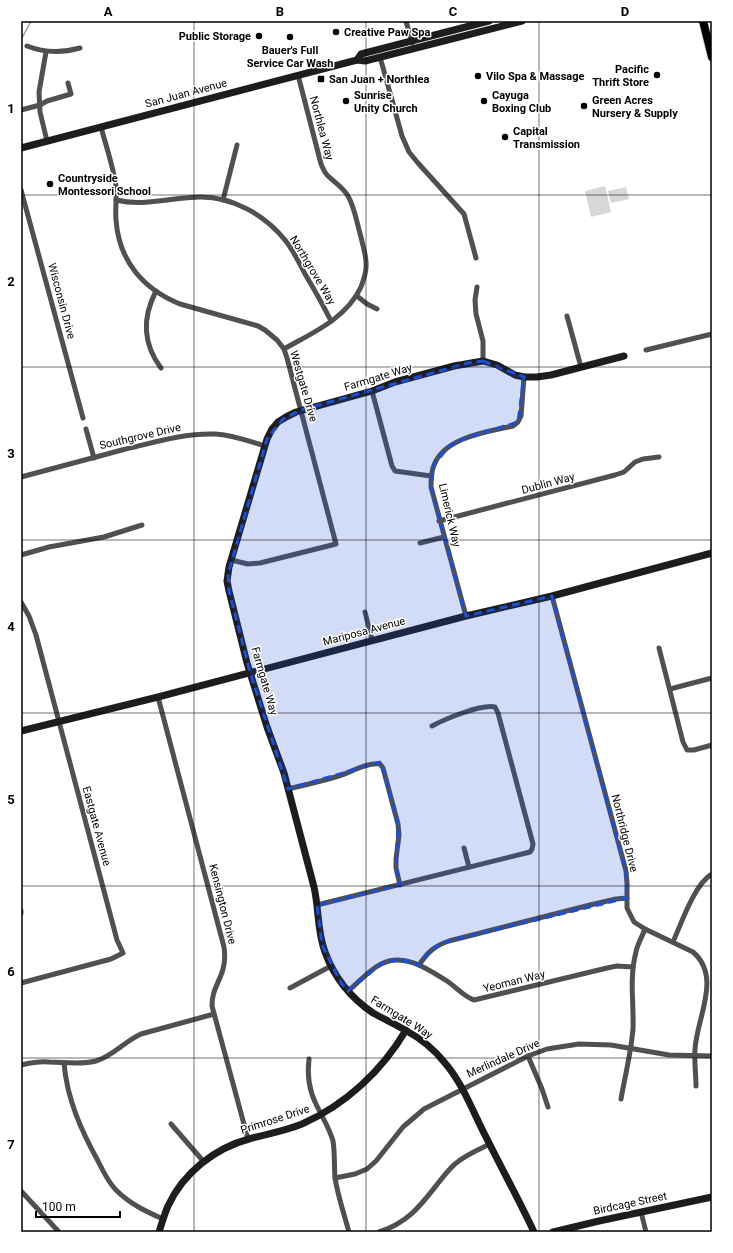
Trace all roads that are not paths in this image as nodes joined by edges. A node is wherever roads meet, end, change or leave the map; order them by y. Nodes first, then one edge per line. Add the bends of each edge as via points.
1 (406, 21) edge
2 (489, 21) edge
3 (507, 21) edge
4 (518, 21) edge
5 (703, 21) edge
6 (412, 45) junction
7 (27, 46) dead end
8 (80, 48) dead end
9 (46, 52) junction
10 (380, 56) junction
11 (712, 57) edge
12 (357, 60) junction
13 (298, 75) junction
14 (68, 83) dead end
15 (40, 105) junction
16 (21, 110) edge
17 (101, 127) junction
18 (47, 141) junction
19 (237, 145) dead end
20 (21, 148) edge
21 (21, 190) edge
22 (116, 200) junction
23 (223, 200) junction
24 (476, 258) dead end
25 (477, 287) dead end
26 (156, 291) junction
27 (357, 296) junction
28 (377, 309) dead end
29 (567, 316) dead end
30 (331, 321) junction
31 (712, 334) edge
32 (284, 350) junction
33 (646, 350) dead end
34 (624, 356) dead end
35 (483, 361) junction
36 (161, 368) dead end
37 (580, 368) junction
38 (524, 377) junction
39 (372, 391) junction
40 (301, 410) junction
41 (83, 418) dead end
42 (86, 429) dead end
43 (265, 446) junction
44 (659, 457) dead end
45 (94, 458) junction
46 (432, 476) junction
47 (21, 477) edge
48 (440, 521) junction
49 (142, 525) dead end
50 (444, 537) junction
51 (420, 543) dead end
52 (712, 553) edge
53 (21, 554) edge
54 (231, 560) junction
55 (552, 596) junction
56 (21, 602) edge
57 (365, 612) dead end
58 (466, 616) junction
59 (372, 640) junction
60 (659, 648) dead end
61 (250, 672) junction
62 (712, 678) edge
63 (670, 689) junction
64 (158, 697) junction
65 (59, 721) junction
66 (432, 726) dead end
67 (21, 731) edge
68 (712, 745) edge
69 (288, 789) junction
70 (464, 848) dead end
71 (469, 867) junction
72 (712, 874) edge
73 (400, 885) junction
74 (627, 898) junction
75 (317, 905) junction
76 (645, 930) junction
77 (673, 942) junction
78 (419, 965) junction
79 (331, 966) junction
80 (633, 967) junction
81 (21, 983) edge
82 (710, 987) edge
83 (290, 988) dead end
84 (348, 991) junction
85 (214, 1014) junction
86 (406, 1030) junction
87 (631, 1049) junction
88 (528, 1056) junction
89 (695, 1056) junction
90 (712, 1056) edge
91 (309, 1059) dead end
92 (64, 1063) junction
93 (21, 1065) edge
94 (696, 1086) dead end
95 (462, 1089) junction
96 (621, 1099) dead end
97 (548, 1106) dead end
98 (322, 1115) junction
99 (171, 1124) dead end
100 (248, 1139) junction
101 (490, 1144) junction
102 (204, 1162) junction
103 (335, 1178) junction
104 (21, 1191) edge
105 (712, 1197) edge
106 (641, 1212) junction
107 (163, 1219) junction
108 (59, 1232) edge
109 (159, 1232) edge
110 (349, 1232) edge
111 (379, 1232) edge
112 (534, 1232) edge
113 (553, 1232) edge
114 (646, 1232) edge

1 - 6 street
2 - 3 street, San Juan Avenue
2 - 6 street, San Juan Avenue
4 - 6 street, San Juan Avenue
5 - 11 main road
6 - 10 street, San Juan Avenue
6 - 12 street, San Juan Avenue via 361,54
7 - 9 street
8 - 9 street
9 - 15 street via 40,86
10 - 12 street, San Juan Avenue via 365,61
10 - 24 street via 402,136 409,152 464,214
12 - 13 street, San Juan Avenue
13 - 17 street, San Juan Avenue
13 - 27 street, Northlea Way via 321,164 326,174 348,196 354,210 366,267 365,277
14 - 15 street via 71,94
15 - 16 street
15 - 18 street
17 - 18 street, San Juan Avenue
17 - 22 street, Westgate Drive via 115,182
18 - 20 street, San Juan Avenue
19 - 23 street
21 - 41 street, Wisconsin Drive
22 - 23 street, Northgrove Way via 133,203 202,197
22 - 26 street, Westgate Drive via 116,224 122,249 137,274
23 - 30 street, Northgrove Way via 254,213 278,233 292,249
25 - 35 street via 476,314 483,341
26 - 32 street, Westgate Drive via 180,304 258,326 271,334
26 - 36 street via 148,309 146,327 152,355
27 - 28 street
27 - 30 street, Northlea Way via 350,306
29 - 37 street
30 - 32 street, Northlea Way
31 - 33 street
32 - 40 street, Westgate Drive
34 - 37 street, Farmgate Way
35 - 38 street, Farmgate Way
35 - 39 street, Farmgate Way via 454,366
37 - 38 street, Farmgate Way via 551,375
38 - 46 street, Limerick Way via 521,416 518,422 449,446 439,455
39 - 40 street, Farmgate Way
39 - 46 street via 395,471
40 - 43 street, Farmgate Way via 278,422
40 - 54 street, Westgate Drive via 336,544 260,563 248,564
42 - 45 street
43 - 45 street, Southgrove Drive via 232,436 192,435
43 - 54 street, Farmgate Way
44 - 48 street, Dublin Way via 635,462 624,472 615,475
45 - 47 street, Southgrove Drive
46 - 48 street, Limerick Way via 431,487
48 - 50 street, Limerick Way
49 - 53 street via 98,538
50 - 51 street
50 - 58 street, Limerick Way
52 - 55 street, Mariposa Avenue
54 - 61 street, Farmgate Way via 228,586
55 - 58 street, Mariposa Avenue
55 - 74 street, Northridge Drive via 626,871
56 - 65 street, Eastgate Avenue via 34,629
57 - 59 street
58 - 59 street, Mariposa Avenue
59 - 61 street, Mariposa Avenue
60 - 63 street
61 - 64 street, Mariposa Avenue
61 - 69 street, Farmgate Way
62 - 63 street
63 - 68 street via 687,750
64 - 65 street, Mariposa Avenue
64 - 85 street, Kensington Drive via 224,947 224,968 213,990
65 - 67 street, Mariposa Avenue
65 - 81 street, Eastgate Avenue via 117,940 123,953 112,959
66 - 71 street via 465,712 495,707 533,844 530,852
69 - 73 street via 376,763 380,764 398,824 396,868
69 - 75 street, Farmgate Way
70 - 71 street
71 - 73 street
72 - 77 street via 697,889
73 - 75 street
74 - 76 street, Northridge Drive via 630,915 634,922
74 - 78 street via 449,941 432,949
75 - 79 street, Farmgate Way via 320,934
76 - 77 street, Northridge Drive
76 - 80 street via 636,951
77 - 82 street, Northridge Drive via 699,958
78 - 80 street, Yeoman Way via 474,1000 607,968
78 - 84 street, Yeoman Way via 402,960 381,964
79 - 83 street
79 - 84 street, Farmgate Way
80 - 87 street
82 - 89 street, Northridge Drive
84 - 86 street, Farmgate Way via 374,1013
85 - 92 street via 141,1034 95,1061
85 - 100 street, Kensington Drive
86 - 95 street, Farmgate Way via 436,1053
86 - 98 street, Primrose Drive via 370,1077
87 - 88 street, Merlindale Drive via 612,1045 579,1044 547,1049
87 - 89 street, Merlindale Drive
87 - 96 street
88 - 95 street, Merlindale Drive
88 - 97 street
89 - 90 street, Merlindale Drive
89 - 94 street, Northridge Drive
91 - 98 street via 308,1080
92 - 93 street via 38,1062
92 - 107 street via 74,1112 107,1177 115,1189 137,1207
95 - 101 street, Farmgate Way
95 - 103 street, Merlindale Drive via 424,1109 411,1119 368,1170
98 - 100 street, Primrose Drive via 285,1130
98 - 103 street via 333,1142
99 - 102 street
100 - 102 street, Primrose Drive via 224,1149
101 - 111 street via 454,1164 407,1218
101 - 112 street, Farmgate Way
102 - 107 street, Primrose Drive via 195,1168 173,1196
103 - 110 street
104 - 108 street
105 - 106 street, Birdcage Street
106 - 113 street, Birdcage Street
106 - 114 street
107 - 109 street, Primrose Drive

